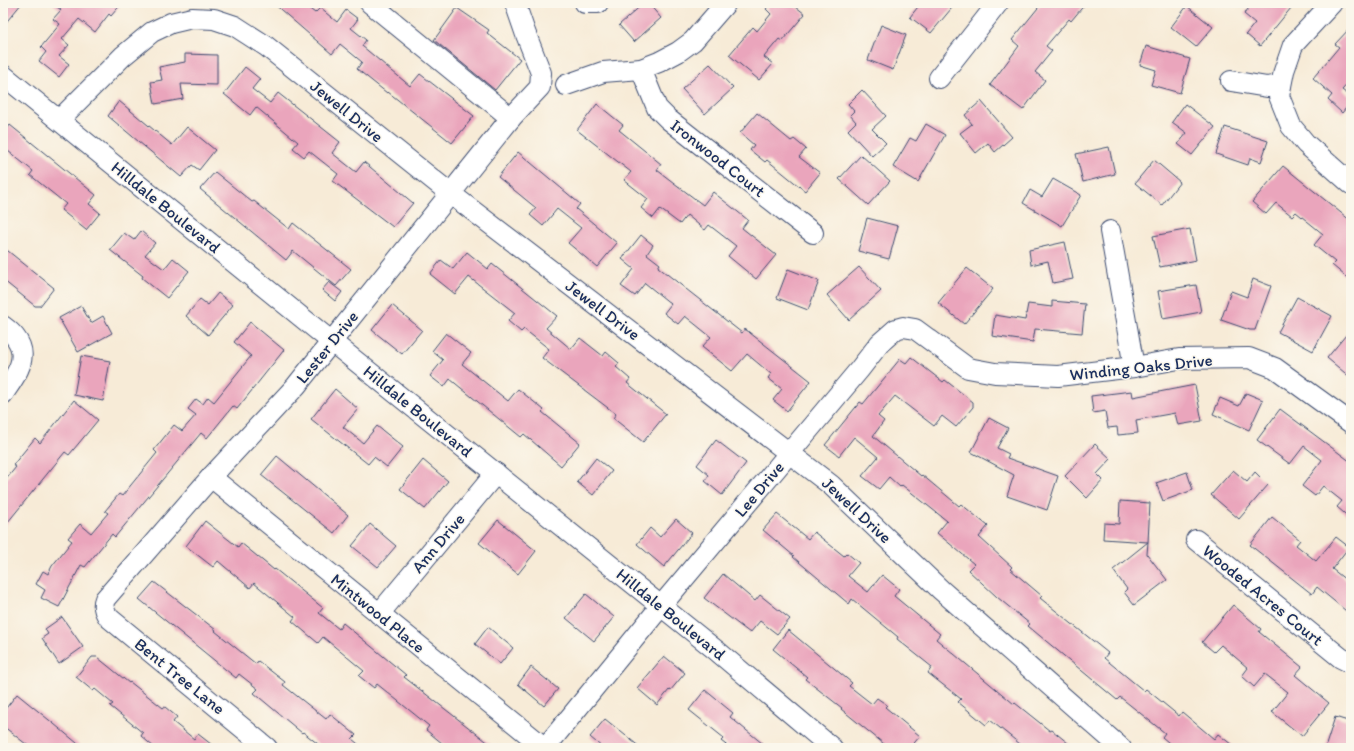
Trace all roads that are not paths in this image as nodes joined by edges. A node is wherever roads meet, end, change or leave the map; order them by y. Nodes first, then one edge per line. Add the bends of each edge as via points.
1 (370, 3) edge
2 (515, 3) edge
3 (585, 3) edge
4 (598, 3) edge
5 (726, 3) edge
6 (998, 3) edge
7 (1332, 3) edge
8 (641, 69) junction
9 (3, 75) edge
10 (939, 78) dead end
11 (1232, 81) dead end
12 (566, 84) dead end
13 (1281, 85) junction
14 (511, 118) junction
15 (59, 120) junction
16 (1351, 184) edge
17 (451, 194) junction
18 (1110, 231) dead end
19 (813, 233) dead end
20 (3, 326) edge
21 (332, 342) junction
22 (1134, 367) junction
23 (1007, 374) joint
24 (3, 394) edge
25 (1351, 423) edge
26 (790, 452) junction
27 (496, 473) junction
28 (211, 477) junction
29 (1196, 540) dead end
30 (105, 599) joint
31 (661, 606) junction
32 (379, 614) junction
33 (1351, 663) edge
34 (268, 748) edge
35 (545, 748) edge
36 (832, 748) edge
37 (1121, 748) edge

1 - 14 street
2 - 14 street, Lester Drive via 541,73 540,87
3 - 4 street
5 - 8 street via 693,41
6 - 10 street
7 - 13 street via 1293,45
8 - 12 street via 603,72
8 - 19 street, Ironwood Court via 656,108
9 - 15 street, Hilldale Boulevard
11 - 13 street via 1267,87
13 - 16 street via 1279,96 1291,126 1306,144
14 - 17 street, Lester Drive
15 - 17 street, Jewell Drive via 123,56 152,32 192,18 214,19 235,26 266,46
15 - 21 street, Hilldale Boulevard
17 - 21 street, Lester Drive
17 - 26 street, Jewell Drive
18 - 22 street
20 - 24 street via 15,336 22,348 23,357 16,375
21 - 27 street, Hilldale Boulevard
21 - 28 street, Lester Drive via 296,386
22 - 23 street, Winding Oaks Drive via 1058,376
22 - 25 street, Winding Oaks Drive via 1179,359 1249,358 1275,368
23 - 26 street, Lee Drive via 968,368 915,330 904,326 896,329 880,343
26 - 31 street, Lee Drive
26 - 37 street, Jewell Drive via 831,485 941,590
27 - 31 street, Hilldale Boulevard
27 - 32 street, Ann Drive
28 - 30 street, Lester Drive
28 - 32 street, Mintwood Place
29 - 33 street, Wooded Acres Court via 1341,658
30 - 34 street, Bent Tree Lane via 103,604 108,617
31 - 35 street, Lee Drive
31 - 36 street, Hilldale Boulevard
32 - 35 street, Mintwood Place

